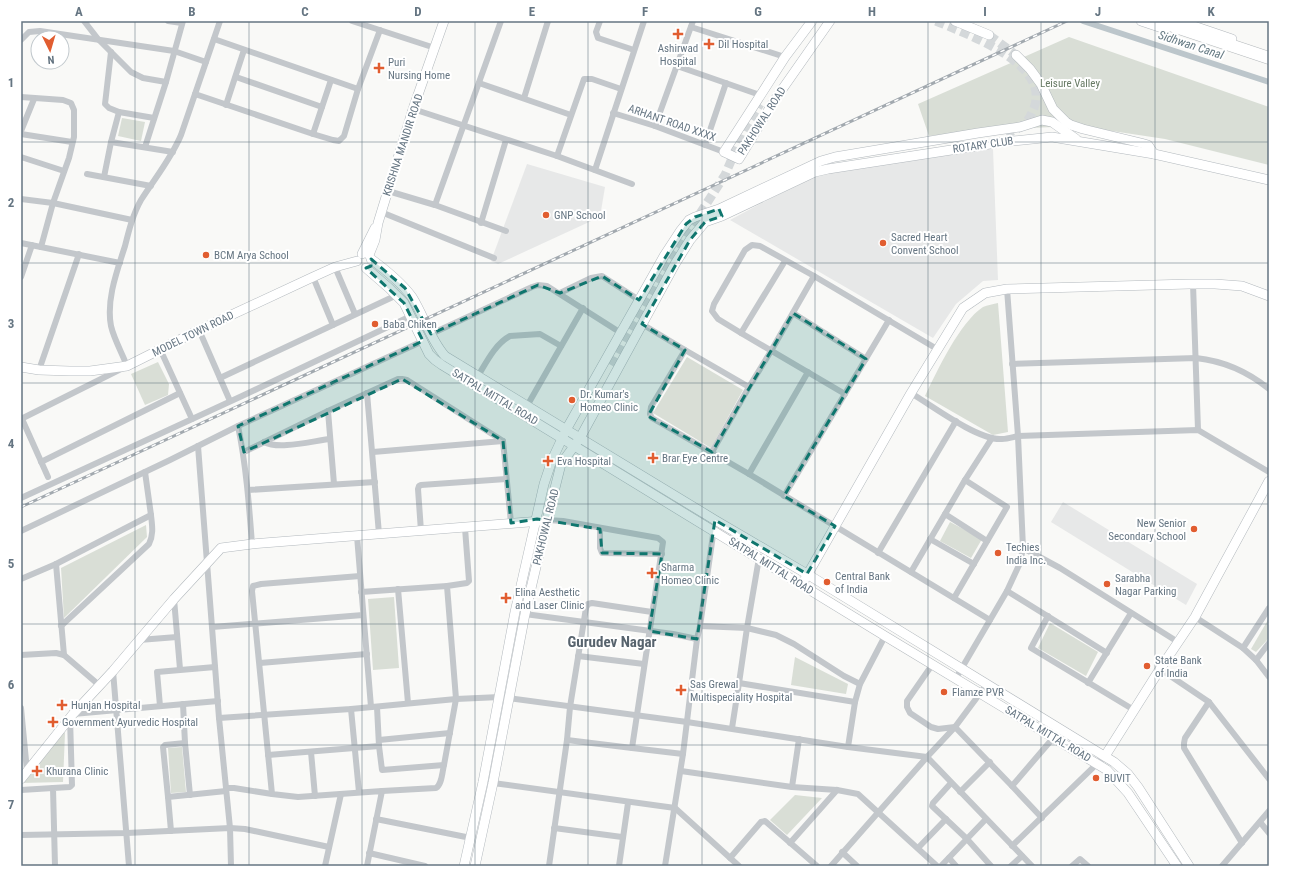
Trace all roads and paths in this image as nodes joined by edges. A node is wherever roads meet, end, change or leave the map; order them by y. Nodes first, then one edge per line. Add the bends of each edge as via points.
1 (84, 21) edge
2 (168, 21) edge
3 (220, 21) edge
4 (352, 21) edge
5 (444, 21) edge
6 (501, 21) edge
7 (548, 21) edge
8 (592, 21) edge
9 (644, 21) edge
10 (812, 21) edge
11 (830, 21) edge
12 (955, 21) edge
13 (1141, 21) edge
14 (1158, 21) edge
15 (1178, 21) edge
16 (183, 22) edge
17 (361, 22) edge
18 (599, 22) edge
19 (692, 24) edge
20 (380, 30) junction
21 (989, 35) tunnel mouth
22 (98, 39) junction
23 (214, 39) junction
24 (21, 40) edge
25 (435, 48) junction
26 (244, 50) junction
27 (634, 50) junction
28 (174, 51) junction
29 (110, 52) junction
30 (1269, 52) edge
31 (1016, 55) tunnel mouth
32 (785, 57) junction
33 (1269, 58) edge
34 (206, 62) junction
35 (1269, 64) edge
36 (677, 66) junction
37 (236, 77) junction
38 (331, 80) junction
39 (166, 82) junction
40 (479, 82) junction
41 (726, 83) junction
42 (358, 89) junction
43 (621, 89) junction
44 (195, 94) junction
45 (760, 95) junction
46 (21, 98) edge
47 (524, 98) junction
48 (34, 99) junction
49 (226, 105) junction
50 (322, 107) junction
51 (413, 109) junction
52 (119, 112) junction
53 (613, 113) junction
54 (571, 115) junction
55 (154, 118) junction
56 (464, 126) junction
57 (655, 126) junction
58 (21, 132) edge
59 (313, 134) junction
60 (1006, 134) tunnel mouth
61 (506, 140) junction
62 (1079, 141) junction
63 (72, 142) junction
64 (111, 142) junction
65 (705, 145) junction
66 (145, 147) junction
67 (173, 152) junction
68 (724, 152) junction
69 (1154, 154) junction
70 (557, 156) junction
71 (21, 157) edge
72 (595, 170) junction
73 (64, 172) junction
74 (815, 172) junction
75 (87, 174) dead end
76 (104, 177) junction
77 (1269, 180) edge
78 (632, 184) dead end
79 (151, 186) junction
80 (388, 191) junction
81 (21, 199) edge
82 (53, 203) junction
83 (435, 205) junction
84 (381, 212) junction
85 (720, 212) junction
86 (132, 220) junction
87 (706, 222) joint
88 (481, 223) junction
89 (506, 231) dead end
90 (21, 243) edge
91 (32, 245) junction
92 (42, 246) junction
93 (79, 254) junction
94 (365, 257) junction
95 (494, 258) dead end
96 (785, 261) junction
97 (120, 263) junction
98 (335, 267) junction
99 (21, 276) edge
100 (814, 276) junction
101 (313, 277) junction
102 (1193, 284) junction
103 (1007, 289) junction
104 (560, 293) junction
105 (397, 295) junction
106 (1269, 296) edge
107 (639, 300) junction
108 (583, 308) junction
109 (793, 313) junction
110 (355, 314) junction
111 (411, 316) junction
112 (889, 320) junction
113 (642, 324) junction
114 (334, 325) junction
115 (199, 330) junction
116 (621, 333) junction
117 (741, 333) junction
118 (431, 334) junction
119 (423, 341) junction
120 (561, 346) junction
121 (160, 349) junction
122 (938, 349) junction
123 (685, 350) junction
124 (771, 351) junction
125 (1196, 358) junction
126 (866, 359) junction
127 (1012, 364) junction
128 (127, 366) junction
129 (21, 367) edge
130 (39, 370) junction
131 (808, 372) junction
132 (478, 376) junction
133 (220, 378) junction
134 (749, 387) junction
135 (1269, 389) edge
136 (367, 392) junction
137 (180, 393) junction
138 (911, 393) junction
139 (845, 394) junction
140 (230, 402) junction
141 (527, 406) junction
142 (328, 411) junction
143 (22, 419) edge
144 (192, 419) junction
145 (956, 422) junction
146 (238, 426) junction
147 (1198, 430) junction
148 (564, 434) junction
149 (1018, 436) junction
150 (580, 438) junction
151 (992, 438) junction
152 (330, 439) junction
153 (503, 441) junction
154 (264, 442) junction
155 (198, 446) junction
156 (574, 446) junction
157 (244, 452) junction
158 (373, 452) junction
159 (712, 452) junction
160 (41, 462) junction
161 (145, 472) junction
162 (1269, 472) edge
163 (749, 474) junction
164 (48, 477) dead end
165 (506, 479) junction
166 (965, 480) junction
167 (1269, 481) edge
168 (375, 482) junction
169 (334, 484) junction
170 (248, 490) junction
171 (784, 496) junction
172 (21, 498) edge
173 (945, 514) junction
174 (151, 515) junction
175 (547, 520) junction
176 (715, 520) junction
177 (536, 521) junction
178 (511, 524) junction
179 (836, 526) junction
180 (465, 528) junction
181 (600, 529) junction
182 (21, 530) edge
183 (713, 530) junction
184 (421, 531) junction
185 (379, 534) junction
186 (356, 536) junction
187 (930, 539) junction
188 (988, 541) junction
189 (252, 544) junction
190 (1023, 548) junction
191 (878, 553) junction
192 (662, 554) junction
193 (759, 558) junction
194 (206, 562) junction
195 (56, 564) junction
196 (974, 564) junction
197 (911, 572) junction
198 (807, 574) junction
199 (360, 576) junction
200 (21, 579) edge
201 (801, 584) junction
202 (447, 586) junction
203 (398, 589) junction
204 (1007, 591) junction
205 (361, 592) junction
206 (954, 598) junction
207 (174, 599) junction
208 (1269, 608) edge
209 (652, 612) junction
210 (1131, 613) junction
211 (525, 614) junction
212 (363, 615) junction
213 (1048, 616) junction
214 (1196, 617) junction
215 (990, 620) junction
216 (583, 622) junction
217 (256, 623) junction
218 (61, 626) junction
219 (700, 626) junction
220 (212, 627) junction
221 (747, 628) junction
222 (649, 631) junction
223 (885, 636) junction
224 (177, 637) junction
225 (697, 639) junction
226 (139, 640) junction
227 (1178, 642) junction
228 (1269, 644) edge
229 (1243, 648) junction
230 (1107, 653) junction
231 (366, 654) junction
232 (21, 655) edge
233 (64, 655) junction
234 (578, 656) junction
235 (1256, 660) junction
236 (260, 663) junction
237 (644, 664) junction
238 (932, 665) junction
239 (215, 667) junction
240 (180, 669) junction
241 (962, 669) junction
242 (1160, 669) junction
243 (113, 671) junction
244 (1269, 677) edge
245 (956, 678) junction
246 (739, 683) junction
247 (1088, 683) junction
248 (860, 684) junction
249 (986, 684) junction
250 (99, 686) junction
251 (980, 693) junction
252 (500, 697) junction
253 (456, 698) junction
254 (510, 698) junction
255 (218, 701) junction
256 (855, 702) junction
257 (1209, 702) junction
258 (408, 703) junction
259 (182, 704) junction
260 (160, 706) junction
261 (374, 707) junction
262 (570, 707) junction
263 (21, 708) edge
264 (351, 709) junction
265 (116, 710) junction
266 (1134, 710) junction
267 (265, 715) junction
268 (637, 715) junction
269 (71, 716) junction
270 (219, 718) junction
271 (687, 722) junction
272 (955, 727) junction
273 (732, 728) junction
274 (450, 733) junction
275 (1054, 737) junction
276 (799, 739) junction
277 (567, 740) junction
278 (185, 743) junction
279 (379, 743) junction
280 (848, 747) junction
281 (355, 748) junction
282 (632, 748) junction
283 (311, 752) junction
284 (683, 754) junction
285 (268, 756) junction
286 (1105, 756) junction
287 (927, 757) junction
288 (990, 762) junction
289 (1098, 764) junction
290 (444, 765) junction
291 (27, 771) junction
292 (681, 771) junction
293 (21, 779) edge
294 (1269, 779) edge
295 (493, 783) junction
296 (951, 783) junction
297 (1012, 786) junction
298 (792, 787) junction
299 (53, 788) junction
300 (21, 790) edge
301 (226, 790) junction
302 (837, 790) junction
303 (382, 791) junction
304 (359, 792) junction
305 (960, 792) junction
306 (560, 793) junction
307 (272, 794) junction
308 (341, 794) junction
309 (190, 795) junction
310 (315, 796) junction
311 (168, 797) junction
312 (628, 803) junction
313 (675, 808) junction
314 (878, 812) junction
315 (1269, 812) edge
316 (1042, 818) junction
317 (376, 819) junction
318 (946, 819) junction
319 (986, 819) junction
320 (1260, 822) junction
321 (230, 828) junction
322 (554, 828) junction
323 (171, 831) junction
324 (127, 833) junction
325 (1269, 833) edge
326 (21, 835) edge
327 (55, 835) junction
328 (622, 837) junction
329 (471, 838) junction
330 (967, 839) junction
331 (790, 843) junction
332 (1242, 843) junction
333 (1012, 846) junction
334 (329, 847) junction
335 (918, 848) junction
336 (842, 852) junction
337 (369, 854) junction
338 (1022, 856) junction
339 (730, 858) junction
340 (949, 858) junction
341 (55, 866) edge
342 (129, 866) edge
343 (231, 866) edge
344 (325, 866) edge
345 (367, 866) edge
346 (425, 866) edge
347 (464, 866) edge
348 (476, 866) edge
349 (549, 866) edge
350 (618, 866) edge
351 (665, 866) edge
352 (739, 866) edge
353 (817, 866) edge
354 (831, 866) edge
355 (857, 866) edge
356 (937, 866) edge
357 (942, 866) edge
358 (956, 866) edge
359 (991, 866) edge
360 (1011, 866) edge
361 (1032, 866) edge
362 (1072, 866) edge
363 (1088, 866) edge
364 (1177, 866) edge
365 (1189, 866) edge
366 (1222, 866) edge

1 - 22 street
2 - 16 street
3 - 23 street
4 - 17 street
5 - 25 street, KRISHNA MANDIR ROAD
6 - 40 street
7 - 47 street
8 - 18 street
9 - 27 street
10 - 32 street, PAKHOWAL ROAD
11 - 68 street, PAKHOWAL ROAD via 774,101 739,158
12 - 21 street
13 - 35 street
14 - 33 highway
15 - 30 street
16 - 28 street
17 - 20 street
18 - 27 street via 596,32 598,38
19 - 32 street
19 - 36 street
20 - 25 street
20 - 42 street
22 - 24 street via 33,31
22 - 28 street
22 - 29 street
23 - 26 street
23 - 34 street
25 - 51 street, KRISHNA MANDIR ROAD
26 - 37 street
26 - 38 street
27 - 43 street
28 - 34 street
28 - 39 street
29 - 39 street via 136,76
29 - 52 street via 105,104
31 - 69 street via 1030,69 1054,109 1066,122 1083,129 1141,143 1148,146
32 - 45 street, PAKHOWAL ROAD
34 - 44 street
36 - 41 street
36 - 57 street
37 - 49 street
37 - 50 street
38 - 42 street
38 - 50 street
39 - 55 street
40 - 47 street
40 - 56 street
41 - 45 street
41 - 65 street
42 - 59 street via 343,138 337,141
43 - 53 street
43 - 54 street via 592,79 584,79
44 - 49 street
44 - 67 street
45 - 68 street, PAKHOWAL ROAD
46 - 48 street
47 - 54 street
48 - 58 street
48 - 63 street via 63,100 71,103 74,110
49 - 59 street
50 - 59 street
51 - 56 street
51 - 80 street, KRISHNA MANDIR ROAD
52 - 55 street
52 - 64 street
53 - 57 street, ARHANT ROAD XXXX
53 - 72 street
54 - 70 street
55 - 66 street
56 - 61 street
56 - 83 street
57 - 65 street, ARHANT ROAD XXXX
58 - 63 street
60 - 74 street via 826,163 820,165
61 - 70 street
61 - 88 street
62 - 69 street, ROTARY CLUB
62 - 74 street, ROTARY CLUB via 1052,137 1003,142
62 - 85 street via 1052,122 1042,120 1020,127 853,154 821,161
63 - 73 street
64 - 66 street
64 - 76 street
65 - 68 street, ARHANT ROAD XXXX
66 - 67 street
67 - 79 street
69 - 77 street, ROTARY CLUB
70 - 72 street
71 - 73 street
72 - 78 street
73 - 82 street
74 - 85 street, ROTARY CLUB
75 - 76 street
76 - 79 street
79 - 86 street
80 - 83 street
80 - 84 street, KRISHNA MANDIR ROAD
81 - 82 street
82 - 86 street
82 - 92 street
83 - 88 street
84 - 94 street, KRISHNA MANDIR ROAD via 375,240
84 - 95 street
85 - 87 street, ROTARY CLUB
85 - 107 street, PAKHOWAL ROAD via 689,220 674,240
86 - 97 street
87 - 113 street, PAKHOWAL ROAD via 690,240
88 - 89 street
90 - 91 street
91 - 92 street
91 - 99 street
92 - 93 street
93 - 97 street
93 - 130 street
94 - 98 street, MODEL TOWN ROAD
94 - 105 street, SATPAL MITTAL ROAD via 359,266 366,268
94 - 118 street via 387,271 405,288
96 - 100 street
96 - 117 street
96 - 117 street via 760,246 752,245 745,250 712,311 718,319
97 - 128 street via 113,288 110,314 111,327
98 - 101 street, MODEL TOWN ROAD
98 - 110 street
100 - 109 street
100 - 112 street
101 - 114 street
101 - 115 street, MODEL TOWN ROAD
102 - 103 street
102 - 106 street via 1242,286
102 - 125 street
103 - 122 street via 985,293 963,308
103 - 127 street
104 - 107 street via 591,278 602,276
104 - 108 street
104 - 118 street via 547,286 538,285
105 - 110 street
105 - 111 street, SATPAL MITTAL ROAD
107 - 116 street, PAKHOWAL ROAD
108 - 116 street
108 - 120 street
109 - 124 street
109 - 126 street
110 - 114 street
111 - 119 street, SATPAL MITTAL ROAD
111 - 140 street
112 - 122 street
112 - 126 street
113 - 123 street
113 - 150 street, PAKHOWAL ROAD
114 - 133 street
115 - 121 street, MODEL TOWN ROAD
115 - 133 street
116 - 148 street, PAKHOWAL ROAD
117 - 124 street
118 - 132 street via 445,356
119 - 146 street
119 - 148 street, SATPAL MITTAL ROAD via 429,354 442,365
120 - 132 street via 540,334 510,336 495,350
120 - 141 street
121 - 128 street, MODEL TOWN ROAD
121 - 137 street
122 - 138 street
123 - 134 street
123 - 159 street via 651,407 650,414 654,420
124 - 131 street
124 - 134 street
125 - 127 street
125 - 135 street via 1234,366
125 - 147 street
126 - 139 street
127 - 149 street
128 - 130 street, MODEL TOWN ROAD via 90,371
128 - 143 street
129 - 130 street, MODEL TOWN ROAD
131 - 139 street
131 - 163 street
132 - 141 street
133 - 140 street
134 - 159 street
136 - 142 street
136 - 153 street via 398,379 407,380
136 - 158 street
137 - 144 street
137 - 160 street
138 - 145 street
138 - 179 street
139 - 171 street
140 - 144 street
141 - 148 street
142 - 152 street
142 - 154 street
143 - 160 street
144 - 172 street
145 - 151 street
145 - 191 street
146 - 155 street
146 - 157 street
147 - 149 street
147 - 162 street
148 - 150 street, SATPAL MITTAL ROAD
148 - 156 street, SATPAL MITTAL ROAD
148 - 177 street, PAKHOWAL ROAD via 544,484
149 - 151 street via 1002,440
149 - 190 street
150 - 156 street, PAKHOWAL ROAD
150 - 176 street, SATPAL MITTAL ROAD
151 - 166 street
152 - 154 street via 278,446
152 - 169 street
153 - 158 street
153 - 165 street
154 - 157 street
155 - 161 street
155 - 194 street
156 - 175 street, PAKHOWAL ROAD via 561,464
156 - 183 street, SATPAL MITTAL ROAD
157 - 170 street
158 - 168 street
159 - 163 street
160 - 164 street
161 - 174 street
161 - 182 street
163 - 171 street
165 - 178 street
165 - 184 street via 419,486
166 - 173 street
166 - 188 street via 1007,507
167 - 214 street
168 - 169 street
168 - 185 street
169 - 170 street
170 - 189 street
171 - 179 street
173 - 187 street
173 - 188 street
174 - 195 street
174 - 218 street via 152,538 149,544
175 - 177 street
175 - 181 street
175 - 211 street, PAKHOWAL ROAD
176 - 183 street
176 - 198 street, SATPAL MITTAL ROAD
177 - 178 street
177 - 252 street, PAKHOWAL ROAD via 515,612
178 - 180 street
179 - 191 street
179 - 198 street
180 - 184 street
180 - 202 street via 469,581 467,584
181 - 192 street via 658,538 663,542
181 - 192 street via 602,553
183 - 193 street, SATPAL MITTAL ROAD
183 - 219 street
184 - 185 street
185 - 186 street
186 - 189 street
186 - 199 street
187 - 196 street
187 - 197 street
188 - 196 street
189 - 194 street via 221,548
190 - 204 street via 1020,563
190 - 210 street
191 - 197 street
192 - 209 street
193 - 201 street, SATPAL MITTAL ROAD
193 - 221 street
194 - 207 street
194 - 220 street
195 - 200 street
195 - 218 street
196 - 206 street
197 - 206 street
198 - 201 street
198 - 241 street, SATPAL MITTAL ROAD
199 - 205 street
199 - 217 street via 253,586
201 - 223 street, SATPAL MITTAL ROAD
202 - 203 street
202 - 253 street
203 - 205 street
203 - 258 street
204 - 213 street
204 - 215 street
205 - 212 street
206 - 215 street
207 - 224 street
207 - 226 street
208 - 229 street
209 - 216 street via 590,603 586,608
209 - 222 street
210 - 227 street
210 - 230 street
211 - 216 street
211 - 254 street, PAKHOWAL ROAD
212 - 217 street
212 - 231 street
213 - 230 street
213 - 247 street via 1031,648
214 - 227 street
214 - 229 street
215 - 241 street
216 - 222 street
216 - 234 street
217 - 220 street
217 - 236 street
218 - 233 street
219 - 221 street
219 - 225 street
220 - 239 street
221 - 246 street
221 - 248 street via 786,639
222 - 225 street
222 - 237 street
223 - 238 street, SATPAL MITTAL ROAD
223 - 248 street
224 - 226 street
224 - 240 street
225 - 271 street
226 - 243 street
227 - 242 street
228 - 235 street
229 - 235 street
230 - 247 street
231 - 236 street
231 - 261 street
232 - 233 street
233 - 250 street
234 - 237 street
234 - 262 street
235 - 244 street
236 - 267 street
237 - 268 street
238 - 245 street, SATPAL MITTAL ROAD
238 - 272 street via 907,701 907,707 910,713 931,727
239 - 240 street
239 - 255 street
240 - 260 street via 157,672
241 - 245 street
241 - 249 street, SATPAL MITTAL ROAD
242 - 257 street
242 - 266 street
243 - 250 street
243 - 265 street
245 - 251 street, SATPAL MITTAL ROAD
246 - 256 street
246 - 273 street
247 - 266 street
248 - 256 street
249 - 251 street
249 - 286 street, SATPAL MITTAL ROAD
250 - 269 street
251 - 272 street
251 - 275 street, SATPAL MITTAL ROAD
252 - 253 street
252 - 254 street
252 - 329 street, PAKHOWAL ROAD
253 - 258 street
253 - 274 street
254 - 262 street
254 - 295 street, PAKHOWAL ROAD
255 - 259 street
255 - 270 street
256 - 280 street
257 - 294 street
257 - 332 street via 1185,738 1184,748
258 - 261 street
259 - 260 street
259 - 278 street
260 - 265 street
261 - 264 street
261 - 279 street
262 - 268 street
262 - 277 street
263 - 291 street
264 - 267 street
264 - 281 street
265 - 269 street
265 - 324 street
266 - 286 street
267 - 270 street
267 - 285 street
268 - 271 street
268 - 282 street
269 - 291 street
269 - 299 street via 72,785
270 - 301 street
271 - 273 street
271 - 284 street
272 - 287 street
272 - 288 street
273 - 276 street
274 - 279 street
274 - 290 street
275 - 289 street, SATPAL MITTAL ROAD
275 - 297 street
276 - 280 street
276 - 298 street
277 - 282 street
277 - 306 street
278 - 309 street
278 - 311 street via 164,745
279 - 281 street
279 - 290 street via 382,770
280 - 287 street
281 - 283 street
281 - 304 street
282 - 284 street
283 - 285 street
283 - 310 street
284 - 292 street
285 - 307 street
286 - 289 street
286 - 365 street, SATPAL MITTAL ROAD via 1121,767 1138,787
287 - 296 street
287 - 314 street
288 - 297 street
288 - 305 street
289 - 316 street
289 - 364 street, SATPAL MITTAL ROAD via 1114,776 1128,793
290 - 303 street via 440,784 436,788
291 - 293 street
292 - 298 street
292 - 313 street
295 - 306 street
295 - 348 street, PAKHOWAL ROAD
296 - 305 street
296 - 318 street via 932,804
297 - 316 street
298 - 302 street
299 - 300 street
299 - 327 street
301 - 307 street via 234,788
301 - 309 street
301 - 321 street
302 - 314 street via 858,794
302 - 331 street
303 - 304 street
303 - 317 street
304 - 308 street
305 - 319 street
306 - 312 street
306 - 322 street
307 - 310 street via 290,797
308 - 310 street
308 - 334 street
309 - 311 street
311 - 323 street
312 - 313 street
312 - 328 street
313 - 339 street
313 - 351 street
314 - 335 street
314 - 336 street
315 - 320 street
316 - 333 street
317 - 329 street
317 - 337 street
318 - 330 street
318 - 335 street
319 - 330 street
319 - 333 street
320 - 325 street
320 - 332 street
321 - 323 street
321 - 334 street
321 - 343 street
322 - 328 street
322 - 349 street
323 - 324 street
324 - 327 street
324 - 342 street
326 - 327 street
327 - 341 street
328 - 350 street
329 - 347 street, PAKHOWAL ROAD
330 - 340 street
330 - 359 street
331 - 339 street via 763,821
331 - 353 street
332 - 366 street
333 - 338 street
334 - 344 street
335 - 356 street
336 - 354 street
336 - 355 street
337 - 345 street
337 - 346 street
338 - 360 street
338 - 361 street
339 - 352 street
340 - 357 street
340 - 358 street
362 - 363 street via 1080,859

